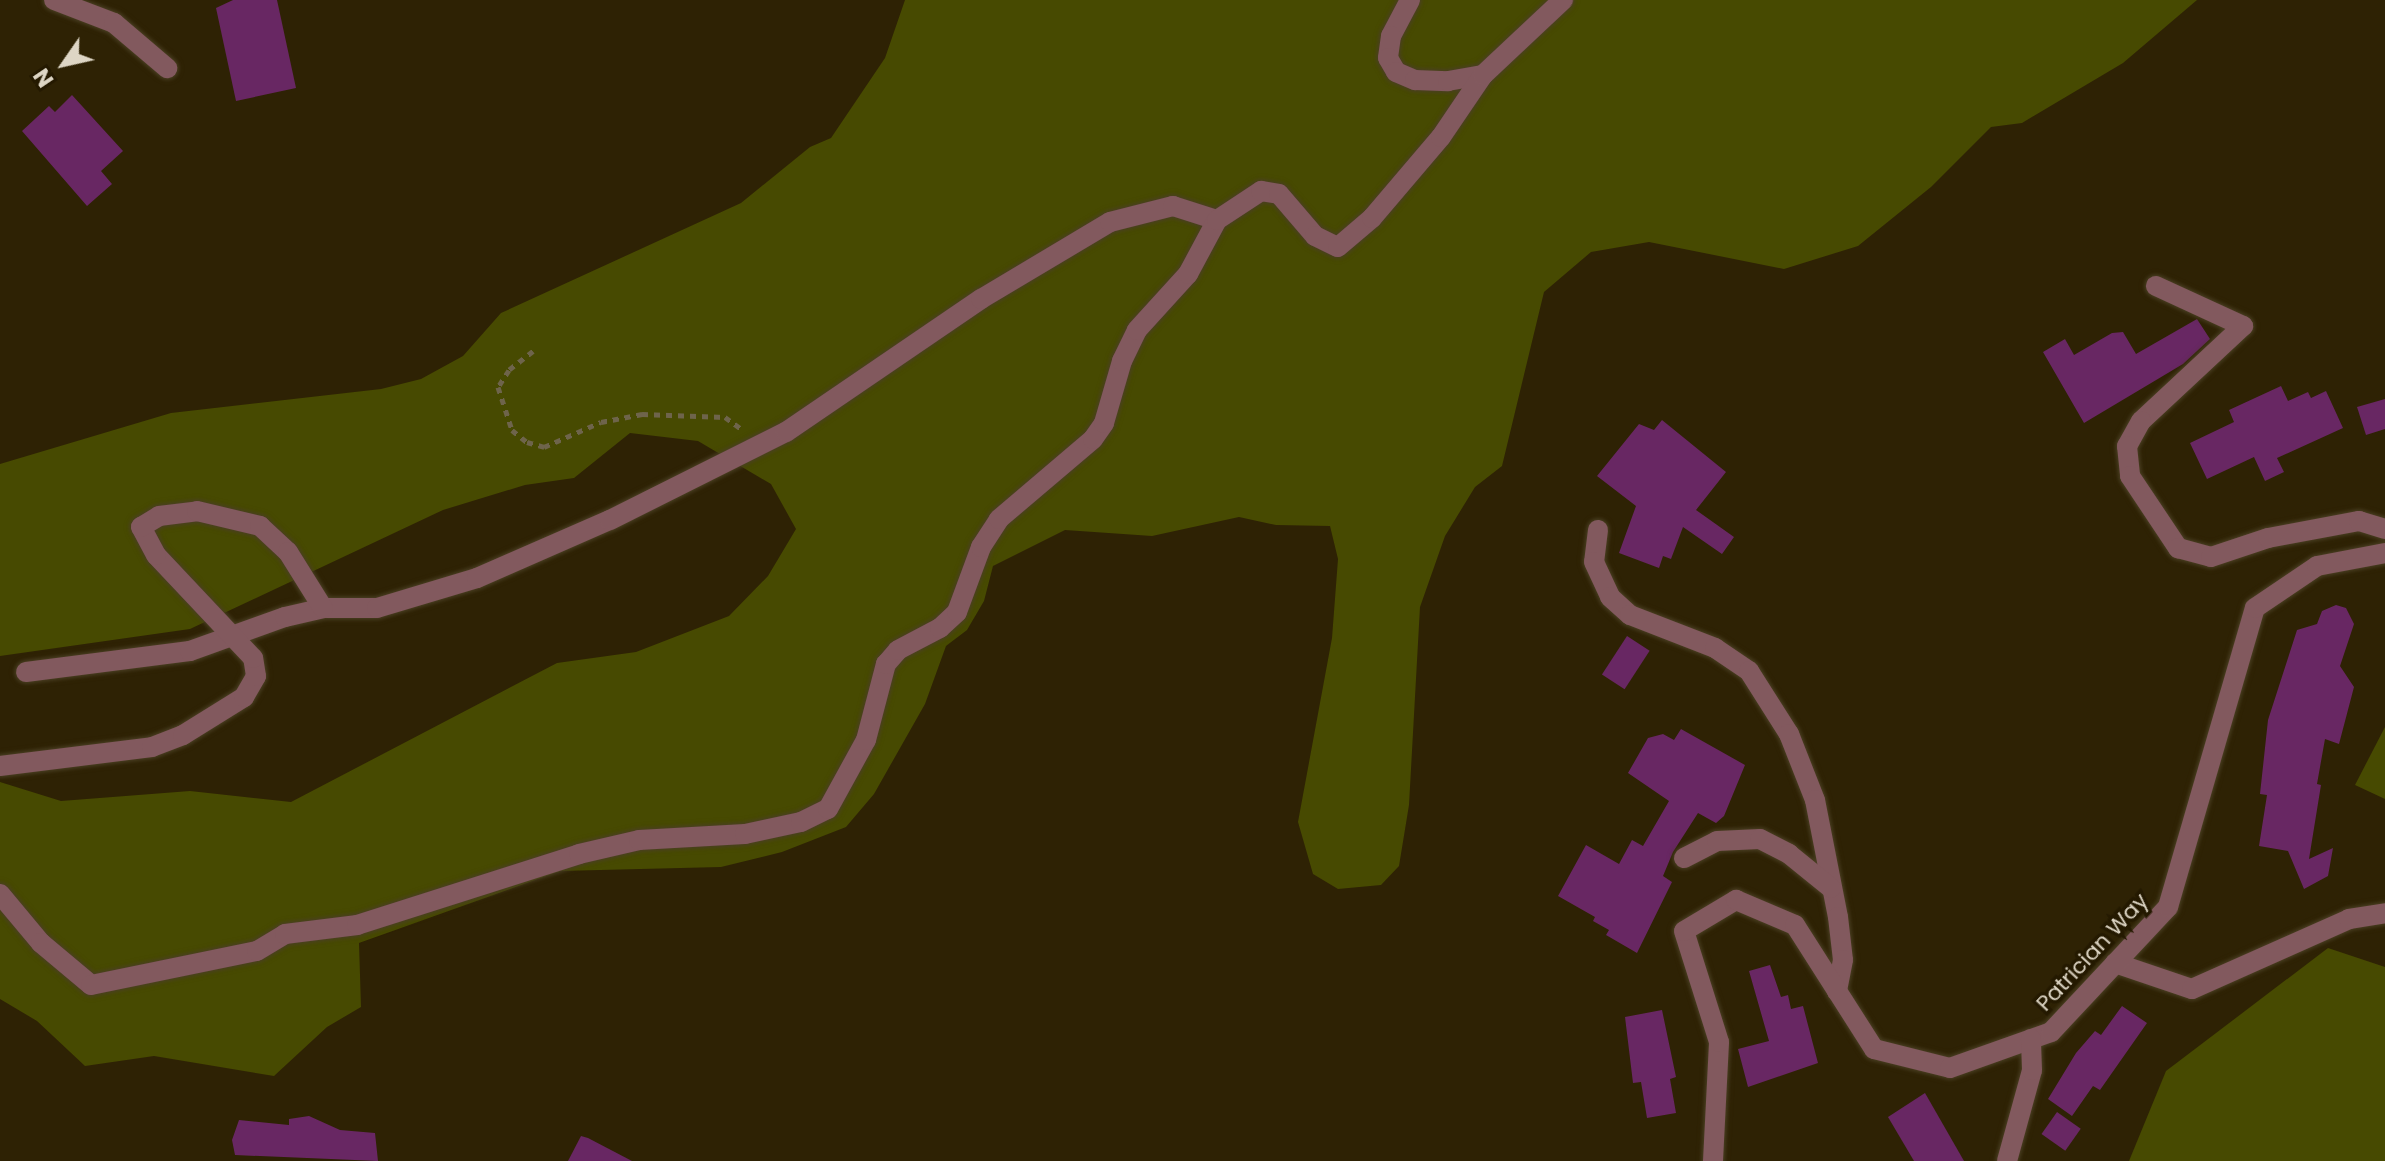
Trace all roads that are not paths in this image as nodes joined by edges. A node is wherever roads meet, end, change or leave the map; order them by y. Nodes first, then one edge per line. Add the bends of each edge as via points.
1 (54, 0) edge
2 (1410, 0) edge
3 (1563, 0) edge
4 (167, 68) dead end
5 (1483, 75) junction
6 (1217, 220) junction
7 (2156, 286) dead end
8 (2385, 529) edge
9 (1598, 530) dead end
10 (2385, 553) edge
11 (323, 608) junction
12 (237, 638) junction
13 (26, 672) dead end
14 (0, 766) edge
15 (1684, 858) dead end
16 (1831, 888) junction
17 (0, 894) edge
18 (2385, 913) edge
19 (2115, 963) junction
20 (1837, 991) junction
21 (2031, 1039) junction
22 (1713, 1161) edge
23 (2007, 1161) edge

1 - 4 street via 114,23
2 - 5 street via 1391,36 1388,58 1396,72 1415,80
3 - 5 street
5 - 6 street via 1441,137 1372,218 1338,247 1315,236 1279,194 1261,191
6 - 11 street via 1173,206 1110,222 981,299 755,448 477,578 377,608
6 - 17 street via 1188,274 1137,330 1104,423 1093,439 999,519 981,547 957,612 940,628 898,650 886,664 866,740 828,809 801,822 745,834 639,840 357,925 285,934 257,951 91,985 41,943
7 - 8 street via 2243,326 2152,409 2127,446 2130,476 2178,548 2211,557 2268,538 2359,521
9 - 16 street via 1594,562 1610,597 1630,615 1715,648 1749,671 1789,734 1815,800
10 - 19 street, Patrician Way via 2317,566 2255,608 2168,907
11 - 12 street via 285,617
11 - 12 street via 288,552 260,526 197,511 159,516 141,527 156,555
12 - 13 street via 190,651
12 - 14 street via 253,658 256,676 244,697 183,735 137,750
15 - 16 street via 1717,841 1760,839 1789,854
16 - 20 street via 1843,960
18 - 19 street via 2349,919 2192,989
19 - 21 street, Patrician Way via 2051,1032
20 - 21 street, Patrician Way via 1874,1049 1920,1061 1950,1068
20 - 22 street, Patrician Way via 1795,925 1736,900 1684,931 1719,1042
21 - 23 street via 2032,1070

